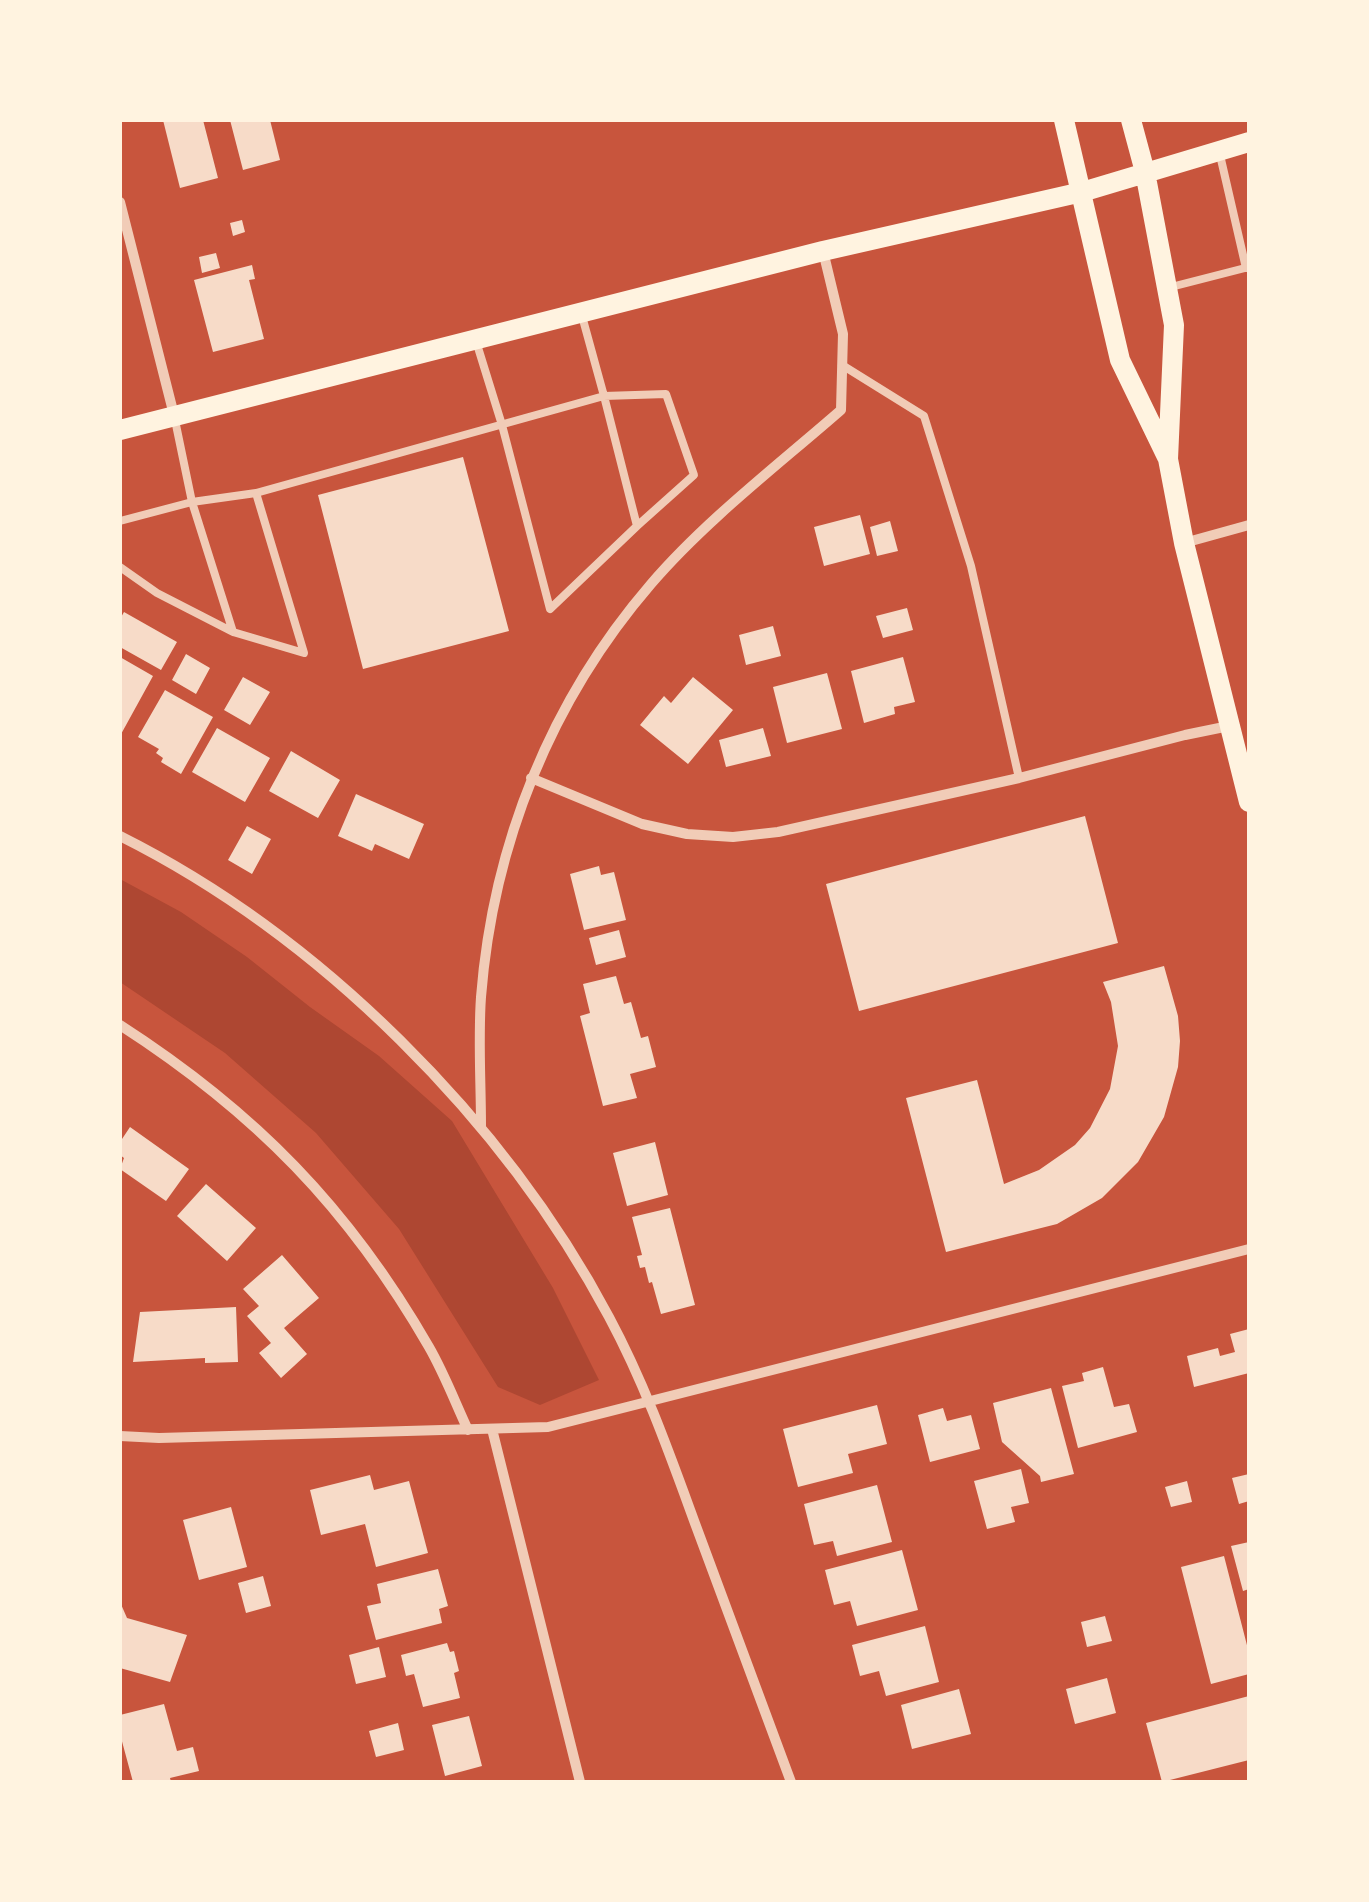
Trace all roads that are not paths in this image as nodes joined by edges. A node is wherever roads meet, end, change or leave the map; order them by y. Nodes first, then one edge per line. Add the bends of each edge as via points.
1 (1064, 120) edge
2 (1132, 120) edge
3 (1249, 142) edge
4 (1219, 150) junction
5 (1144, 172) junction
6 (1082, 192) junction
7 (120, 202) edge
8 (823, 252) junction
9 (1248, 267) edge
10 (1167, 288) junction
11 (581, 312) junction
12 (475, 339) junction
13 (842, 366) junction
14 (604, 396) junction
15 (174, 415) junction
16 (502, 425) junction
17 (120, 430) edge
18 (1168, 459) junction
19 (256, 493) junction
20 (192, 502) junction
21 (120, 521) edge
22 (1249, 525) edge
23 (637, 526) junction
24 (1184, 543) junction
25 (120, 567) edge
26 (232, 632) junction
27 (1229, 726) junction
28 (531, 778) junction
29 (1019, 778) junction
30 (1249, 802) edge
31 (120, 836) edge
32 (120, 1025) edge
33 (480, 1126) junction
34 (1249, 1249) edge
35 (650, 1402) junction
36 (492, 1429) junction
37 (468, 1430) junction
38 (120, 1436) edge
39 (580, 1782) edge
40 (791, 1782) edge

1 - 6 main road
2 - 5 main road
3 - 4 main road
4 - 5 main road
4 - 9 lane
5 - 6 main road
5 - 10 main road
6 - 8 main road
6 - 18 main road via 1120,360
7 - 15 street
8 - 11 main road
8 - 13 street via 843,334
9 - 10 lane
10 - 18 main road via 1174,325
11 - 12 main road
11 - 14 lane
12 - 15 main road
12 - 16 lane
13 - 28 street via 841,410 652,582 569,699
13 - 29 lane via 924,416 971,566
14 - 16 lane
14 - 23 lane
14 - 23 lane via 666,394 694,475
15 - 17 main road
15 - 20 lane
16 - 19 lane
16 - 23 lane via 550,609
18 - 24 main road
19 - 20 lane
19 - 26 lane via 304,653
20 - 21 lane
20 - 26 lane
22 - 24 street
24 - 27 main road
25 - 26 lane
27 - 29 street
27 - 30 main road
28 - 29 street via 642,824 733,837
28 - 33 street via 489,928
31 - 33 street via 287,941 399,1039
32 - 37 street via 229,1102 342,1217 431,1350
33 - 35 street via 561,1236
34 - 35 street
35 - 36 street via 548,1428
35 - 40 street
36 - 37 street
36 - 39 street
37 - 38 street

